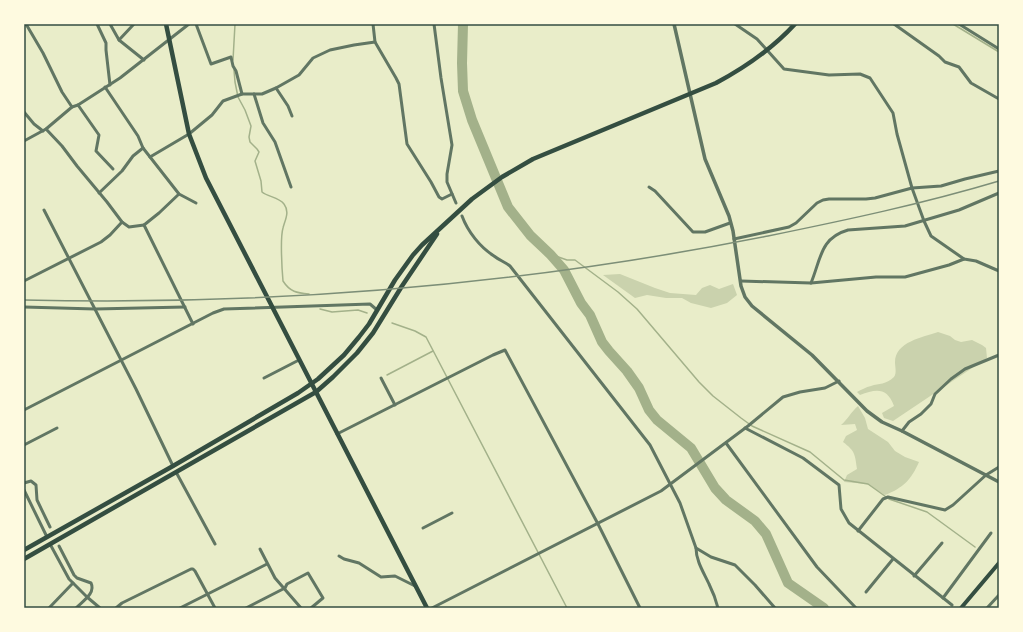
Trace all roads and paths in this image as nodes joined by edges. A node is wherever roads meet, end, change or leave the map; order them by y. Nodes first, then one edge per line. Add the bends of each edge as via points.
1 (26, 24) edge
2 (97, 24) edge
3 (110, 24) edge
4 (134, 24) edge
5 (166, 24) edge
6 (189, 24) edge
7 (196, 24) edge
8 (373, 24) edge
9 (434, 24) edge
10 (674, 24) edge
11 (734, 24) edge
12 (795, 24) edge
13 (894, 24) edge
14 (959, 24) edge
15 (29, 30) junction
16 (24, 32) edge
17 (119, 40) junction
18 (170, 40) junction
19 (375, 42) junction
20 (999, 49) edge
21 (144, 60) junction
22 (110, 85) junction
23 (105, 87) junction
24 (276, 88) junction
25 (254, 94) junction
26 (690, 94) junction
27 (239, 95) junction
28 (999, 99) edge
29 (78, 105) junction
30 (72, 107) junction
31 (24, 112) edge
32 (292, 116) dead end
33 (44, 130) junction
34 (189, 134) junction
35 (24, 140) edge
36 (143, 148) junction
37 (150, 157) junction
38 (112, 169) dead end
39 (999, 171) edge
40 (291, 187) dead end
41 (649, 187) dead end
42 (912, 188) junction
43 (99, 193) junction
44 (999, 193) edge
45 (179, 194) junction
46 (452, 194) junction
47 (196, 203) dead end
48 (456, 203) dead end
49 (44, 210) dead end
50 (462, 216) dead end
51 (924, 221) junction
52 (122, 222) junction
53 (730, 223) junction
54 (444, 224) junction
55 (144, 225) junction
56 (734, 239) junction
57 (68, 258) junction
58 (964, 259) junction
59 (999, 271) edge
60 (24, 281) edge
61 (741, 281) junction
62 (811, 282) junction
63 (185, 307) junction
64 (24, 308) edge
65 (272, 308) junction
66 (95, 310) junction
67 (377, 310) junction
68 (193, 324) junction
69 (999, 355) edge
70 (299, 360) junction
71 (121, 361) junction
72 (264, 378) dead end
73 (381, 378) dead end
74 (839, 381) junction
75 (312, 384) junction
76 (316, 392) junction
77 (395, 405) junction
78 (24, 410) edge
79 (746, 427) junction
80 (57, 428) dead end
81 (902, 431) junction
82 (337, 434) junction
83 (724, 444) junction
84 (24, 445) edge
85 (173, 466) junction
86 (999, 467) edge
87 (176, 472) junction
88 (986, 475) junction
89 (24, 482) edge
90 (999, 482) edge
91 (671, 483) junction
92 (24, 490) edge
93 (452, 513) dead end
94 (598, 524) junction
95 (50, 527) dead end
96 (423, 528) dead end
97 (858, 531) junction
98 (991, 533) dead end
99 (47, 537) junction
100 (942, 543) dead end
101 (50, 544) junction
102 (215, 544) dead end
103 (59, 546) dead end
104 (696, 548) junction
105 (260, 549) dead end
106 (24, 550) edge
107 (339, 556) dead end
108 (24, 559) edge
109 (893, 559) junction
110 (999, 563) edge
111 (267, 564) junction
112 (914, 576) junction
113 (73, 583) junction
114 (416, 586) junction
115 (285, 588) junction
116 (866, 592) dead end
117 (207, 594) junction
118 (999, 595) edge
119 (87, 597) junction
120 (943, 598) junction
121 (952, 605) dead end
122 (49, 608) edge
123 (76, 608) edge
124 (100, 608) edge
125 (116, 608) edge
126 (180, 608) edge
127 (215, 608) edge
128 (246, 608) edge
129 (301, 608) edge
130 (312, 608) edge
131 (428, 608) edge
132 (640, 608) edge
133 (718, 608) edge
134 (775, 608) edge
135 (856, 608) edge
136 (961, 608) edge
137 (987, 608) edge

1 - 15 street
2 - 22 street via 106,43
3 - 17 street
4 - 17 street
5 - 18 main road
6 - 18 street
7 - 27 street via 211,64 232,58
8 - 19 street
9 - 46 street via 452,146 447,174
10 - 26 street
11 - 42 street via 757,39 779,65 789,71 829,75 860,74 870,78 893,113
12 - 26 main road via 772,47 737,72
13 - 28 street via 945,62 959,67 971,83
14 - 20 street
15 - 16 street
15 - 30 street
17 - 21 street
18 - 21 street
18 - 34 main road
19 - 24 street via 330,50 319,55 313,58 299,75
19 - 46 street via 398,84 407,144 439,197 442,199
21 - 22 street
22 - 23 street
23 - 29 street
23 - 36 street via 138,136
24 - 25 street via 262,94
24 - 32 street
25 - 27 street
25 - 40 street via 263,123 275,142
26 - 53 street via 705,160
26 - 54 main road via 546,153 521,166 472,199
27 - 34 street via 223,101
29 - 30 street
29 - 38 street via 100,135 96,151
30 - 33 street
31 - 33 street via 34,124
33 - 35 street
33 - 43 street via 62,146
34 - 37 street
34 - 65 main road via 206,178
36 - 37 street
36 - 43 street
37 - 45 street
39 - 42 street via 941,186
41 - 53 street via 693,232 705,232
42 - 51 street
42 - 56 street via 866,199 823,200 789,227
43 - 52 street
44 - 51 street
45 - 47 street
45 - 55 street
46 - 48 street
49 - 57 street
50 - 91 street via 472,236 490,254 510,266 604,385 650,445
51 - 58 street via 934,238
51 - 62 street via 905,226 848,230 840,233 825,246
52 - 55 street via 129,227
52 - 57 street via 101,242
53 - 56 street
54 - 67 main road via 413,255
54 - 76 main road via 408,275 373,333 357,353
55 - 63 street
56 - 61 street
57 - 60 street
57 - 66 street
58 - 59 street
58 - 62 street via 905,277
61 - 62 street
61 - 74 street via 749,302
63 - 66 street
63 - 68 street
64 - 66 street
65 - 67 street via 370,304
65 - 68 street via 224,309
65 - 70 main road
66 - 71 street
67 - 75 main road via 344,355
68 - 71 street
69 - 81 street via 965,369 951,379 935,394 931,404
70 - 72 street
70 - 75 main road
71 - 78 street
71 - 85 street
73 - 77 street
74 - 79 street via 825,388 783,398
74 - 81 street via 873,416
75 - 76 main road
75 - 85 main road
76 - 82 main road
76 - 87 main road
77 - 82 street
77 - 94 street via 505,350
79 - 83 street
79 - 97 street via 803,458 839,485 842,513
80 - 84 street
81 - 88 street
82 - 114 main road
83 - 91 street
83 - 135 street via 818,567
85 - 99 main road
86 - 88 street
87 - 101 main road
87 - 102 street
88 - 90 street
88 - 97 street via 945,510 888,497 883,499
89 - 95 street via 31,480 36,484 37,500
91 - 94 street via 661,491
91 - 104 street
92 - 99 street
93 - 96 street
94 - 131 street
94 - 132 street
97 - 109 street
98 - 120 street
99 - 106 main road
100 - 112 street
101 - 108 main road
101 - 113 street
103 - 119 street via 74,575 91,583 93,589
104 - 133 street via 700,565
104 - 134 street via 735,566
105 - 111 street
107 - 114 street via 359,563 381,577 395,576
109 - 112 street
109 - 116 street
110 - 136 main road
111 - 115 street
111 - 117 street
112 - 120 street
113 - 119 street
113 - 122 street
114 - 131 main road
115 - 128 street
115 - 129 street
115 - 130 street via 287,584 308,573 323,598
117 - 125 street via 195,571 191,569
117 - 126 street
117 - 127 street
118 - 137 street
119 - 123 street
119 - 124 street
120 - 121 street

